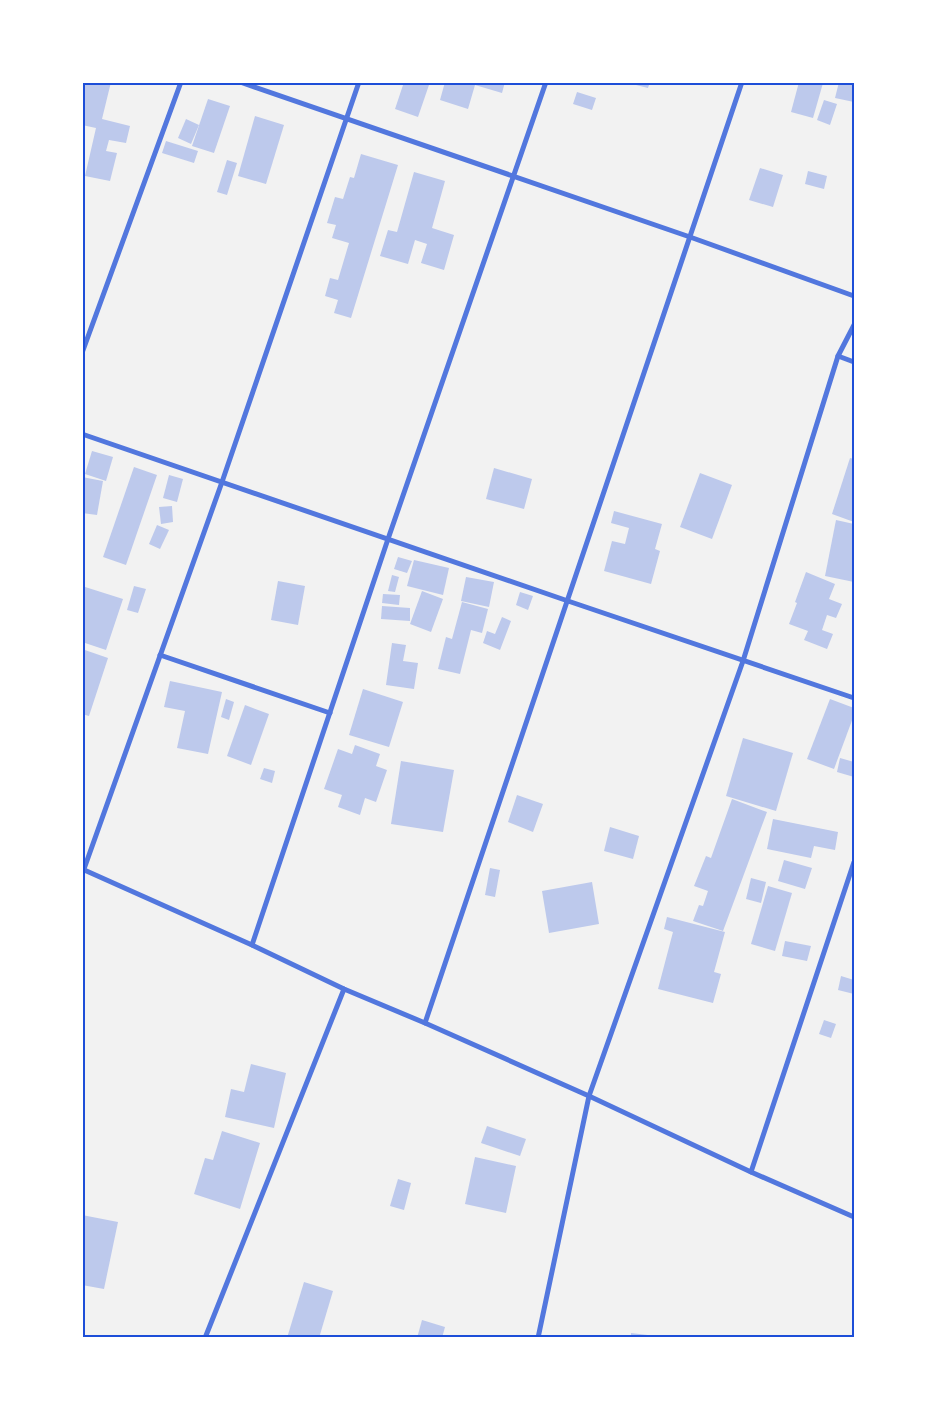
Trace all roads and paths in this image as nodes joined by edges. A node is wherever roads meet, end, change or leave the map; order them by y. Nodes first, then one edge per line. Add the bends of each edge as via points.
1 (181, 82) edge
2 (240, 82) edge
3 (359, 82) edge
4 (546, 82) edge
5 (742, 82) edge
6 (346, 119) junction
7 (514, 177) junction
8 (690, 237) junction
9 (854, 296) edge
10 (854, 325) edge
11 (82, 353) edge
12 (838, 356) junction
13 (854, 362) edge
14 (82, 434) edge
15 (222, 482) junction
16 (388, 539) junction
17 (568, 601) junction
18 (160, 655) junction
19 (743, 661) junction
20 (854, 698) edge
21 (330, 713) junction
22 (854, 862) edge
23 (83, 869) edge
24 (252, 946) junction
25 (344, 989) junction
26 (425, 1023) junction
27 (589, 1096) junction
28 (751, 1172) junction
29 (854, 1217) edge
30 (205, 1338) edge
31 (538, 1338) edge

1 - 11 street
2 - 6 street
3 - 6 street
4 - 7 street
5 - 8 street
6 - 7 street
6 - 15 street
7 - 8 street
7 - 16 street
8 - 9 street
8 - 17 street
10 - 12 street
12 - 13 street
12 - 19 street
14 - 15 street
15 - 16 street
15 - 18 street
16 - 17 street
16 - 21 street
17 - 19 street
17 - 26 street
18 - 21 street
18 - 23 street
19 - 20 street
19 - 27 street
21 - 24 street
22 - 28 street
23 - 24 street
24 - 25 street
25 - 26 street
25 - 30 street
26 - 27 street
27 - 28 street
27 - 31 street
28 - 29 street

